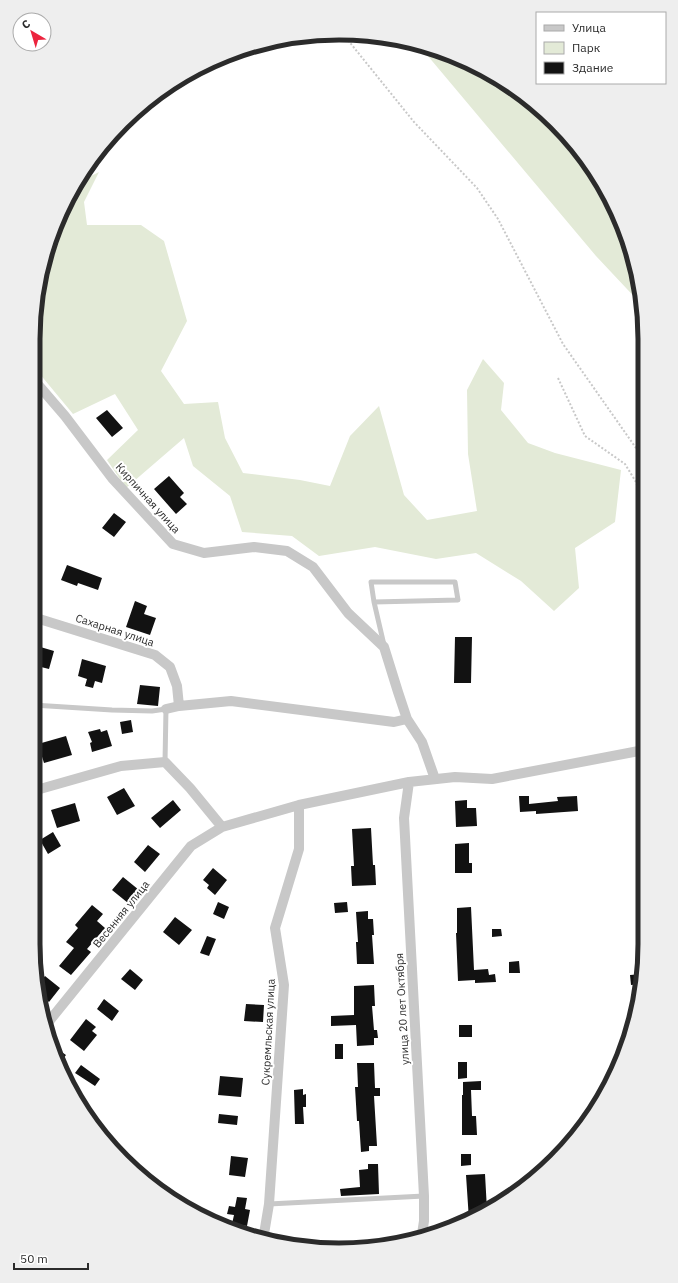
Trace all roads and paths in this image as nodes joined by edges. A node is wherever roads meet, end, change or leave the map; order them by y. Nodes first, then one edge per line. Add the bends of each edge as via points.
1 (348, 40) edge
2 (558, 378) dead end
3 (40, 387) edge
4 (638, 451) edge
5 (638, 489) edge
6 (374, 602) junction
7 (40, 619) edge
8 (384, 647) junction
9 (40, 705) edge
10 (179, 706) junction
11 (166, 709) junction
12 (407, 719) junction
13 (638, 751) edge
14 (166, 762) junction
15 (435, 779) junction
16 (408, 782) junction
17 (40, 788) edge
18 (299, 805) junction
19 (222, 827) junction
20 (50, 1020) edge
21 (424, 1196) junction
22 (269, 1204) junction
23 (422, 1231) edge
24 (264, 1233) edge

1 - 4 path via 414,122 477,188 498,219 563,344
2 - 5 path via 585,436 625,464
3 - 8 street, Кирпичная улица via 112,478 173,544 204,553 254,547 287,551 313,566 348,614
6 - 6 lane via 458,600 456,582 371,582
6 - 8 lane
7 - 10 street, Сахарная улица via 155,655 170,667 177,686
8 - 12 street
9 - 11 lane via 136,711
10 - 11 street
10 - 12 street via 231,701 394,722
11 - 14 lane
12 - 15 street via 422,742
13 - 15 street, Весенняя улица via 492,779
14 - 17 street via 121,766
14 - 19 street
15 - 16 street, Весенняя улица
16 - 18 street, Весенняя улица
16 - 21 street, улица 20 лет Октября via 404,818
18 - 19 street, Весенняя улица
18 - 22 street, Сукремльская улица via 299,850 275,928 284,986
19 - 20 street, Весенняя улица via 192,846
21 - 22 lane
21 - 23 street, улица 20 лет Октября
22 - 24 street, Сукремльская улица

